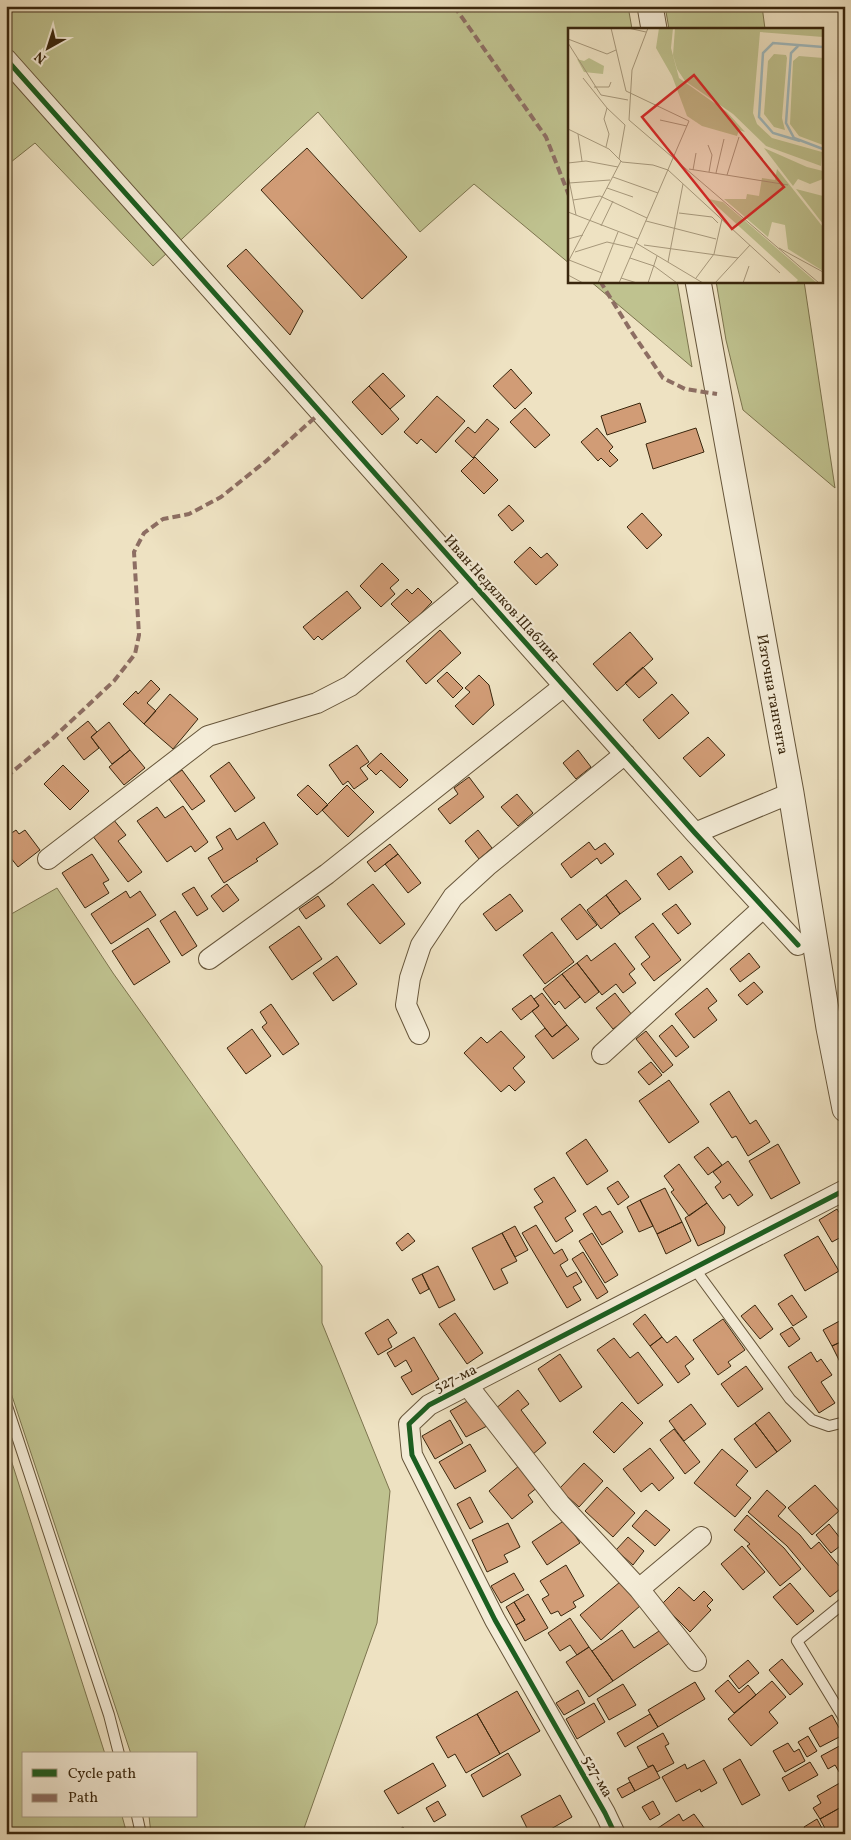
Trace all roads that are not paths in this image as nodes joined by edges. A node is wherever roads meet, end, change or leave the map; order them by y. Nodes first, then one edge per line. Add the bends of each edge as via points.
1 (650, 6) edge
2 (654, 28) edge
3 (6, 59) edge
4 (698, 282) edge
5 (473, 584) junction
6 (564, 686) junction
7 (625, 754) junction
8 (791, 793) junction
9 (695, 832) junction
10 (48, 859) dead end
11 (763, 908) junction
12 (798, 946) dead end
13 (210, 959) dead end
14 (420, 1034) dead end
15 (602, 1054) dead end
16 (845, 1109) edge
17 (845, 1190) edge
18 (694, 1268) junction
19 (468, 1386) junction
20 (6, 1403) edge
21 (845, 1422) edge
22 (701, 1537) dead end
23 (639, 1589) junction
24 (845, 1602) edge
25 (696, 1661) dead end
26 (845, 1720) edge
27 (119, 1752) edge
28 (137, 1818) edge
29 (141, 1834) edge
30 (615, 1834) edge

1 - 2 street
3 - 5 street, Иван Недялков Шаблин
4 - 8 street, Източна тангента
5 - 6 street, Иван Недялков Шаблин
5 - 10 street via 350,686 317,703 208,736
6 - 7 street, Иван Недялков Шаблин
6 - 13 street via 327,874
7 - 9 street, Иван Недялков Шаблин
7 - 14 street via 453,897 421,945 410,978 406,1005
8 - 9 street
8 - 16 street, Източна тангента
9 - 11 street, Иван Недялков Шаблин
11 - 12 street, Иван Недялков Шаблин
11 - 15 street
17 - 18 street, 527-ма
18 - 19 street, 527-ма
18 - 21 lane via 796,1404 812,1420 829,1426
19 - 23 street via 560,1504
19 - 30 street, 527-ма via 429,1405 409,1424 412,1455 495,1620
20 - 27 lane
22 - 23 street
23 - 25 street
24 - 26 lane via 796,1641
28 - 29 lane

